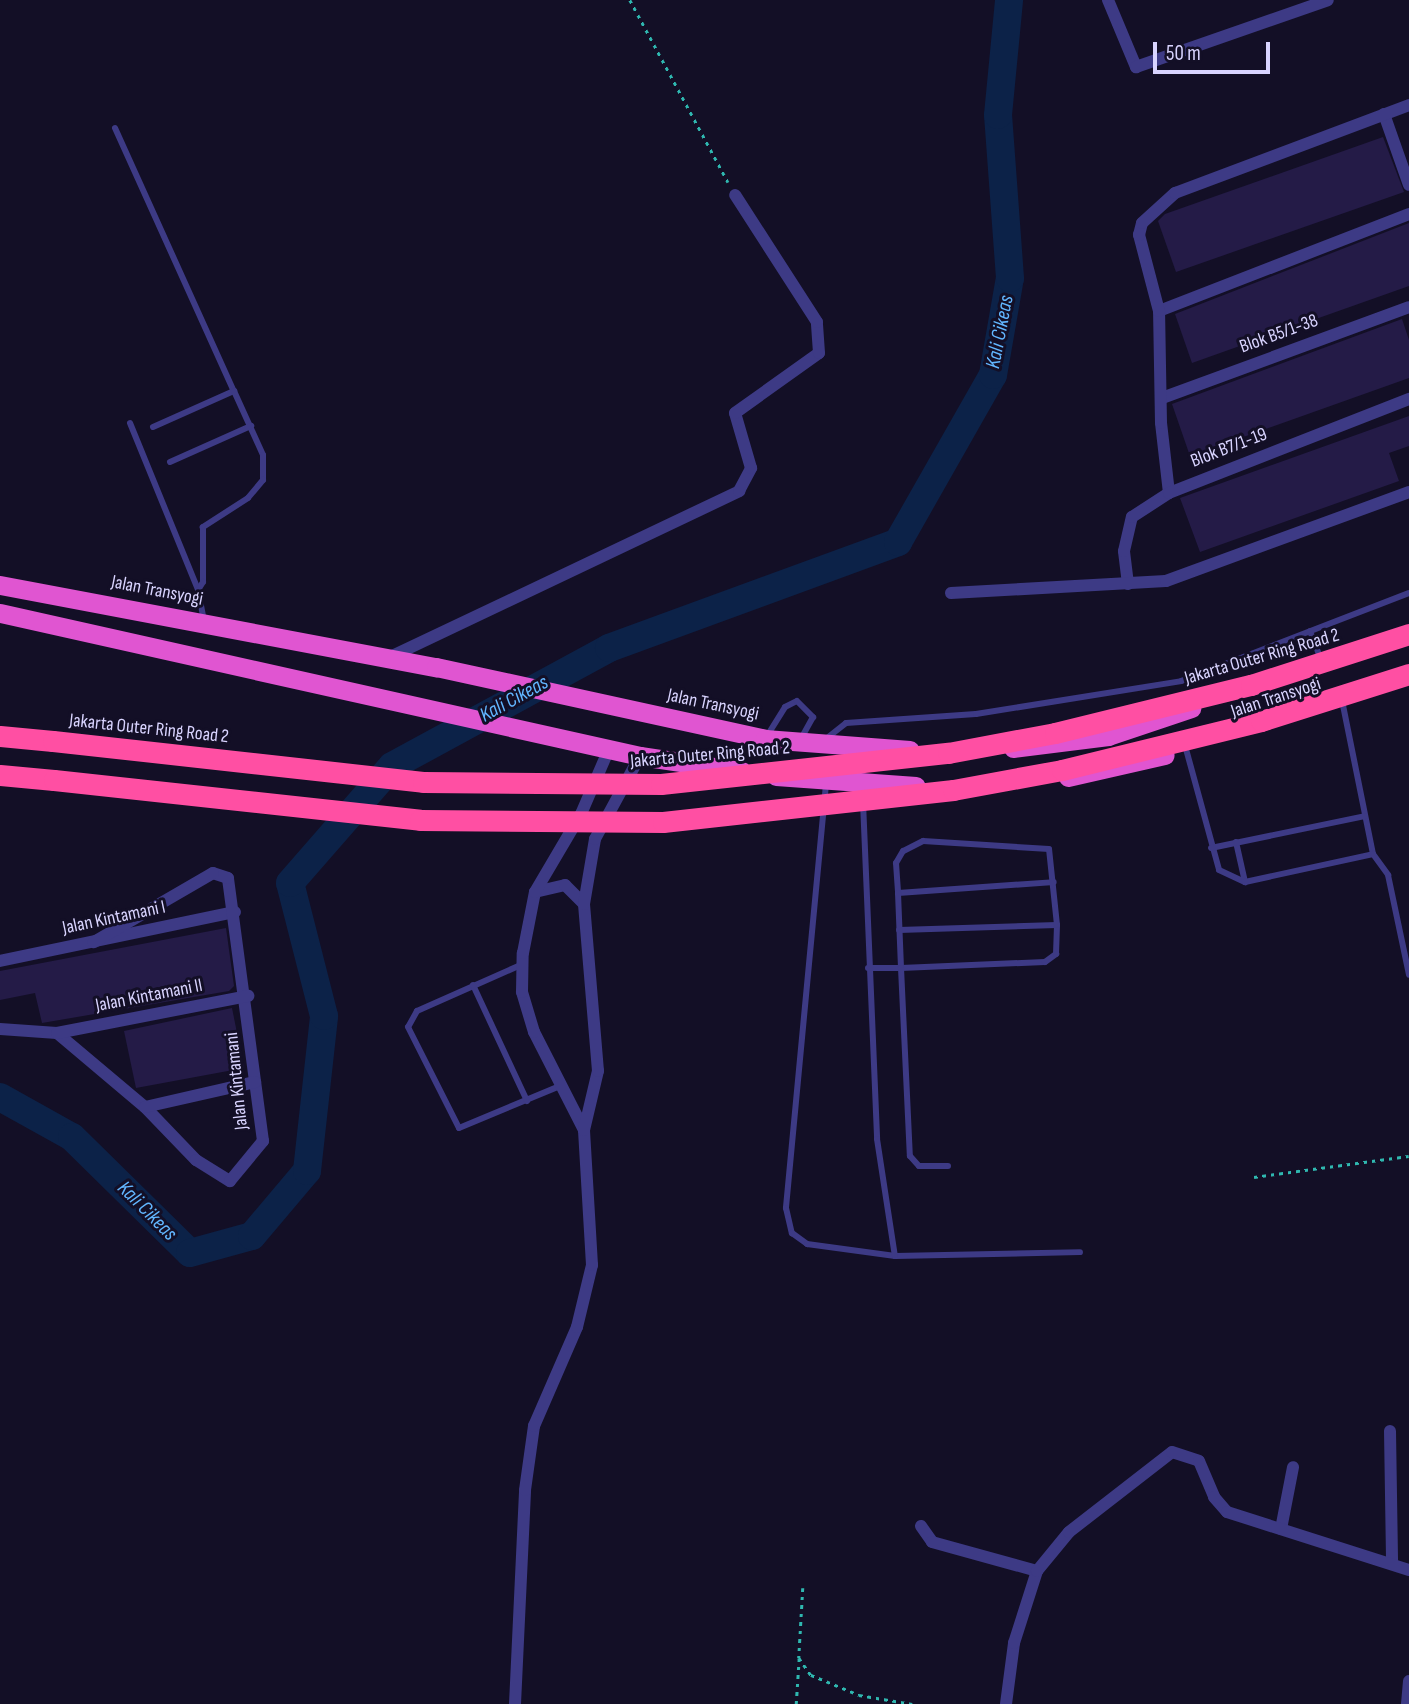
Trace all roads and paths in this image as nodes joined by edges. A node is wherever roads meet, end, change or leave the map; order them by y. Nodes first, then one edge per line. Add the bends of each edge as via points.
1 (630, 0) edge
2 (1108, 0) edge
3 (1328, 0) edge
4 (1409, 104) edge
5 (1384, 114) junction
6 (115, 128) dead end
7 (1409, 185) edge
8 (735, 195) joint
9 (1409, 214) edge
10 (1409, 307) edge
11 (1159, 311) junction
12 (234, 391) junction
13 (1162, 398) junction
14 (1409, 399) edge
15 (130, 423) dead end
16 (251, 426) junction
17 (153, 427) dead end
18 (144, 431) dead end
19 (135, 435) junction
20 (170, 462) dead end
21 (160, 467) dead end
22 (149, 470) junction
23 (1409, 492) edge
24 (1169, 493) junction
25 (0, 584) edge
26 (1128, 584) junction
27 (198, 590) junction
28 (951, 593) dead end
29 (1409, 593) edge
30 (0, 613) edge
31 (205, 623) junction
32 (1409, 629) edge
33 (1310, 631) junction
34 (1409, 634) edge
35 (388, 658) junction
36 (1322, 661) junction
37 (1409, 675) edge
38 (1342, 700) junction
39 (0, 736) edge
40 (765, 739) junction
41 (797, 745) junction
42 (823, 747) junction
43 (609, 749) junction
44 (1186, 749) junction
45 (640, 756) junction
46 (0, 775) edge
47 (826, 784) junction
48 (863, 786) junction
49 (1365, 816) junction
50 (1236, 842) junction
51 (1211, 848) junction
52 (1373, 854) junction
53 (1054, 882) junction
54 (1245, 882) junction
55 (535, 892) junction
56 (898, 893) junction
57 (584, 904) junction
58 (235, 912) junction
59 (1057, 925) junction
60 (900, 930) junction
61 (94, 942) junction
62 (0, 961) edge
63 (523, 964) junction
64 (868, 968) junction
65 (901, 968) junction
66 (1409, 975) edge
67 (473, 985) junction
68 (248, 996) junction
69 (0, 1029) edge
70 (57, 1033) junction
71 (255, 1082) junction
72 (561, 1086) junction
73 (527, 1101) junction
74 (145, 1107) junction
75 (584, 1130) junction
76 (1409, 1156) edge
77 (948, 1166) dead end
78 (1254, 1177) dead end
79 (1080, 1252) dead end
80 (895, 1256) junction
81 (1390, 1431) dead end
82 (1293, 1467) dead end
83 (921, 1526) dead end
84 (1281, 1529) junction
85 (1392, 1562) junction
86 (1409, 1570) edge
87 (1037, 1571) junction
88 (803, 1588) dead end
89 (799, 1658) junction
90 (1409, 1681) edge
91 (515, 1704) edge
92 (796, 1704) edge
93 (912, 1704) edge
94 (1006, 1704) edge
95 (1407, 1704) edge

1 - 8 path
2 - 3 street via 1136,67
4 - 5 street
5 - 7 street
5 - 11 street via 1158,204 1139,234
6 - 12 lane
8 - 35 street via 817,322 819,353 735,413 751,468 739,491
9 - 11 street
10 - 13 street, Blok B5/1-38
11 - 13 street
12 - 16 lane
12 - 17 lane
13 - 24 street
14 - 24 street, Blok B7/1-19
15 - 19 lane
16 - 20 lane
16 - 27 lane via 263,455 263,480 248,498 203,527 203,582
18 - 19 lane
19 - 22 lane
21 - 22 lane
22 - 27 lane
23 - 26 street via 1166,581
24 - 26 street, Blok B7/1-19 via 1132,517 1124,551
25 - 31 highway, Jalan Transyogi
26 - 28 street
27 - 31 lane
29 - 33 lane
30 - 43 highway, Jalan Transyogi
31 - 35 highway, Jalan Transyogi
32 - 36 highway, Jalan Transyogi
33 - 36 lane
33 - 42 lane via 1181,681 976,714 846,723
34 - 39 highway, Jakarta Outer Ring Road 2, bridge via 1263,682 1055,733 948,753 661,784 423,782
35 - 40 highway, Jalan Transyogi
36 - 42 highway, Jalan Transyogi via 1108,736 1057,746 932,751
37 - 38 highway, Jalan Transyogi
37 - 46 highway, bridge via 1261,722 1062,770 953,790 663,822 419,820
38 - 44 highway, Jalan Transyogi
38 - 49 lane
40 - 41 highway, Jalan Transyogi
40 - 41 lane via 785,707 797,701 813,717
41 - 42 highway, Jalan Transyogi
43 - 45 highway, Jalan Transyogi
43 - 55 street via 581,814
44 - 48 highway, Jalan Transyogi via 1105,772 1005,786
44 - 51 lane
45 - 47 highway, Jalan Transyogi
45 - 57 street via 595,839
47 - 48 highway, Jalan Transyogi
47 - 80 lane via 788,1222 807,1244
48 - 64 lane
49 - 50 lane
49 - 52 lane
50 - 51 lane
50 - 54 lane
51 - 54 lane via 1219,870
52 - 54 lane
52 - 66 lane via 1388,875
53 - 56 lane
53 - 56 lane via 1049,849 1043,845 923,841 900,855
53 - 59 lane
55 - 57 street via 565,885
55 - 63 street
56 - 60 lane
57 - 75 street via 598,1070
58 - 61 street, Jalan Kintamani I
58 - 61 street, Jalan Kintamani via 228,878 213,873
58 - 68 street, Jalan Kintamani
59 - 60 lane
59 - 65 lane via 1056,954 1045,962
60 - 65 lane
61 - 62 street, Jalan Kintamani I
63 - 67 lane
63 - 72 street via 522,992
64 - 65 lane
64 - 80 lane via 877,1139
65 - 77 lane via 910,1156 919,1166
67 - 73 lane
67 - 73 lane via 417,1011 408,1027 412,1038 459,1128
68 - 70 street, Jalan Kintamani II
68 - 71 street, Jalan Kintamani
69 - 70 street
70 - 74 street, Jalan Kintamani
71 - 74 street
71 - 74 street, Jalan Kintamani via 263,1141 230,1181 196,1160
72 - 73 lane
72 - 75 street
75 - 91 street via 592,1265 578,1328 534,1426 525,1490
76 - 78 path
79 - 80 lane
81 - 85 street
82 - 84 street
83 - 87 street via 932,1542
84 - 85 street
84 - 87 street via 1227,1512 1214,1497 1199,1461 1172,1452 1069,1532
85 - 86 street
87 - 94 street via 1014,1643
88 - 89 path
89 - 92 path
89 - 93 path via 811,1675 859,1695
90 - 95 street

